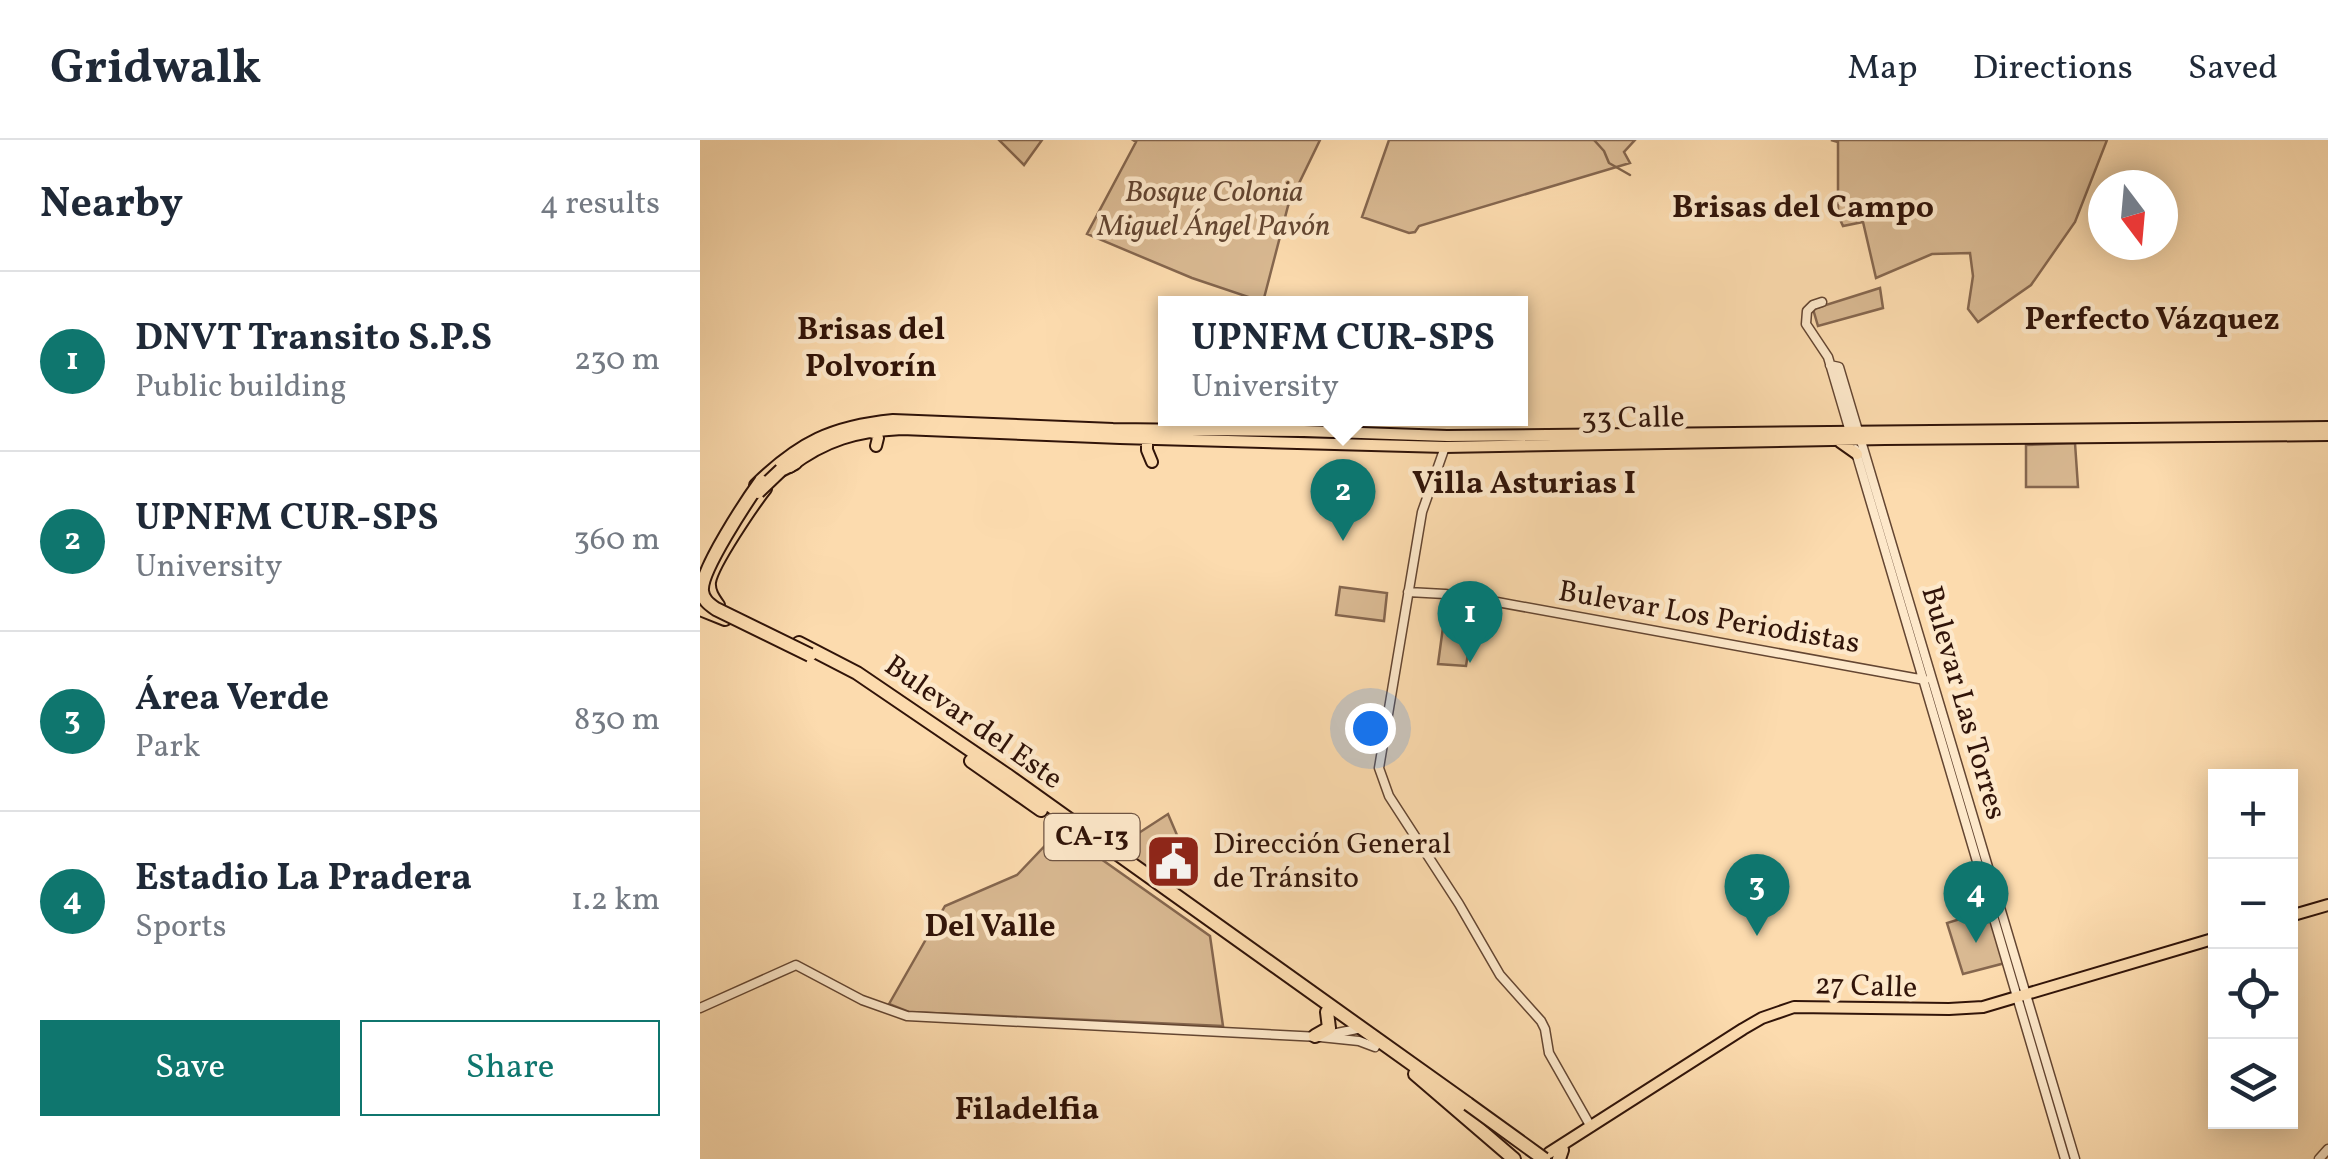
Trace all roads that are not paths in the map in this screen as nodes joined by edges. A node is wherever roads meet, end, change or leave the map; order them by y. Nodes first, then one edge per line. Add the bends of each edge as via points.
1 (1817, 303) dead end
2 (966, 422) junction
3 (2328, 427) edge
4 (1084, 428) junction
5 (916, 429) junction
6 (869, 432) junction
7 (1155, 436) junction
8 (1855, 436) junction
9 (2328, 436) edge
10 (1885, 439) junction
11 (1829, 440) junction
12 (1124, 442) junction
13 (876, 446) dead end
14 (1445, 446) junction
15 (1861, 453) junction
16 (1152, 462) dead end
17 (795, 463) junction
18 (763, 478) junction
19 (706, 575) edge
20 (1408, 592) junction
21 (700, 597) edge
22 (700, 607) edge
23 (718, 610) junction
24 (814, 658) junction
25 (1923, 680) junction
26 (1938, 698) junction
27 (1945, 737) junction
28 (1059, 818) junction
29 (2328, 908) edge
30 (2298, 916) edge
31 (2208, 942) edge
32 (2023, 999) junction
33 (700, 1008) edge
34 (1329, 1009) junction
35 (1357, 1029) junction
36 (1318, 1036) junction
37 (1376, 1047) junction
38 (1420, 1073) junction
39 (1591, 1127) junction
40 (1525, 1141) junction
41 (2328, 1149) edge
42 (1548, 1157) edge
43 (1519, 1159) edge
44 (2065, 1159) edge
45 (2075, 1159) edge
46 (2320, 1159) edge

1 - 8 street, Bulevar Las Torres via 1806,324 1824,350
2 - 4 main road, 33 Calle
2 - 5 main road
2 - 18 main road, 33 Calle via 852,426 805,444
3 - 8 main road, 33 Calle
4 - 7 main road, 33 Calle
4 - 12 main road via 1118,434
5 - 6 main road
5 - 12 main road
6 - 13 main road via 876,433
6 - 17 main road via 839,438
7 - 8 main road, 33 Calle
7 - 12 main road
7 - 12 main road via 1126,432
7 - 14 main road, 33 Calle
7 - 16 main road via 1146,450
8 - 10 main road, 33 Calle
8 - 11 main road, 33 Calle
8 - 15 street, Bulevar Las Torres
9 - 10 main road, 33 Calle
10 - 15 main road
11 - 14 main road, 33 Calle
11 - 15 main road
14 - 20 street via 1425,498
15 - 25 street, Bulevar Las Torres
15 - 26 street, Bulevar Las Torres
17 - 19 main road via 756,501
17 - 19 highway, bridge via 756,495
18 - 19 main road, 33 Calle via 742,501
18 - 24 highway, bridge via 712,561 703,596 716,609
19 - 23 main road
20 - 25 street, Bulevar Los Periodistas via 1486,600
20 - 39 street via 1382,780 1500,975 1541,1020 1550,1053
21 - 23 highway, Bulevar del Este / CA-13
22 - 23 highway, Bulevar del Este / CA-13
23 - 24 highway, Bulevar del Este / CA-13
23 - 28 highway, Bulevar del Este / CA-13 via 857,673
24 - 28 highway, Bulevar del Este / CA-13
25 - 26 street
25 - 27 street, Bulevar Las Torres
26 - 27 street, Bulevar Las Torres
27 - 32 street, Bulevar Las Torres
28 - 34 highway, Bulevar del Este / CA-13
28 - 34 highway, Bulevar del Este / CA-13
29 - 30 main road
31 - 32 main road, 27 Calle
32 - 39 main road, 27 Calle via 1951,1014 1794,1010 1762,1021
32 - 39 main road, 27 Calle via 1971,1008 1794,1007 1762,1018
32 - 44 street, Bulevar Las Torres
32 - 45 street, Bulevar Las Torres
33 - 36 street via 796,965 907,1016
34 - 35 highway, Bulevar del Este / CA-13
34 - 36 highway via 1330,1028
35 - 36 street
35 - 37 highway, Bulevar del Este / CA-13
35 - 38 highway, Bulevar del Este / CA-13
36 - 37 street
37 - 38 highway, Bulevar del Este / CA-13
38 - 40 highway
38 - 42 highway, Bulevar del Este / CA-13, bridge
38 - 43 highway
39 - 42 main road, 27 Calle
40 - 42 highway
40 - 43 highway via 1530,1152
41 - 46 street

